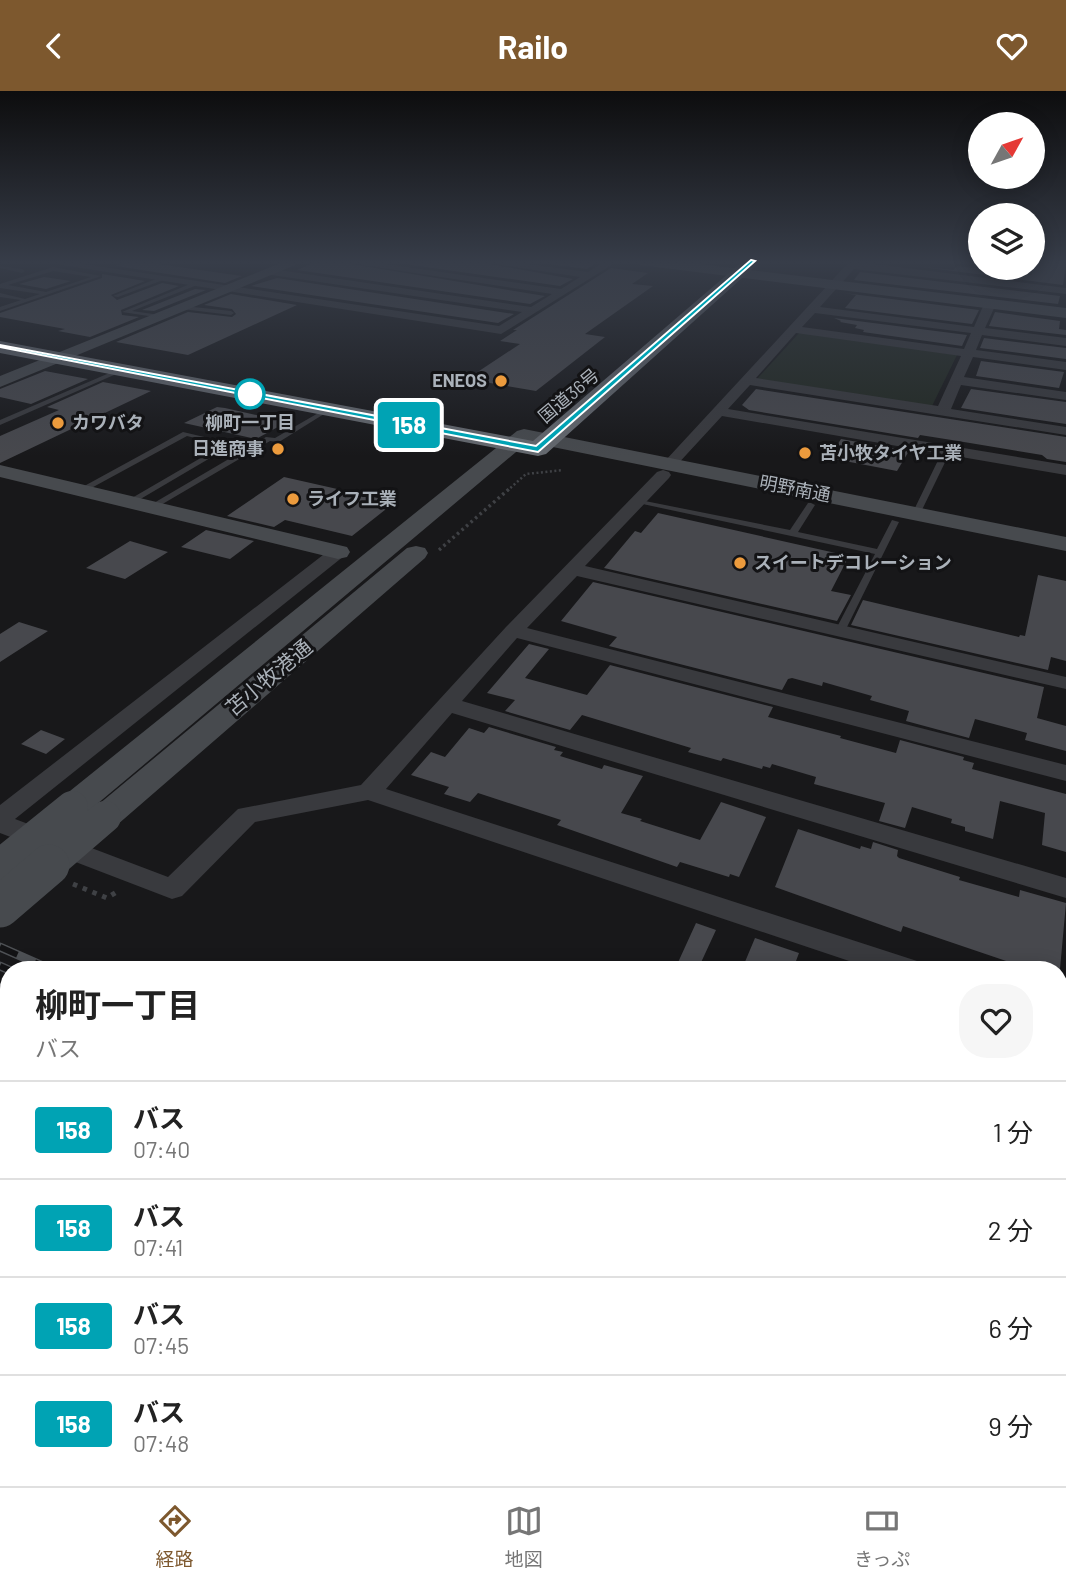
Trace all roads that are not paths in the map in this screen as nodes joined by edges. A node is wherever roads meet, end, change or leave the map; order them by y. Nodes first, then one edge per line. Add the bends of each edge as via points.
1 (138, 326) edge
2 (475, 326) edge
3 (507, 326) edge
4 (660, 326) edge
5 (667, 326) edge
6 (941, 326) edge
7 (981, 326) edge
8 (792, 328) joint
9 (979, 331) junction
10 (0, 337) edge
11 (1066, 342) edge
12 (0, 347) edge
13 (970, 353) junction
14 (69, 355) junction
15 (1066, 366) edge
16 (121, 370) junction
17 (745, 380) junction
18 (955, 380) junction
19 (0, 382) edge
20 (583, 385) dead end
21 (1066, 396) edge
22 (329, 409) junction
23 (717, 411) junction
24 (943, 411) junction
25 (0, 423) edge
26 (1066, 431) edge
27 (533, 438) junction
28 (947, 450) junction
29 (667, 470) junction
30 (1066, 470) edge
31 (0, 471) edge
32 (82, 490) junction
33 (815, 499) junction
34 (638, 501) junction
35 (140, 504) junction
36 (906, 518) junction
37 (792, 534) junction
38 (1066, 544) edge
39 (338, 552) joint
40 (880, 552) junction
41 (1066, 557) edge
42 (572, 569) junction
43 (513, 631) junction
44 (840, 631) junction
45 (1066, 683) edge
46 (447, 704) junction
47 (1066, 773) edge
48 (369, 792) junction
49 (88, 812) junction
50 (0, 821) edge
51 (0, 865) edge
52 (1066, 888) edge
53 (0, 907) edge
54 (883, 961) edge

1 - 14 street
2 - 3 street via 501,330
4 - 20 highway, 国道36号
5 - 27 highway, 国道36号
6 - 9 street
7 - 9 street
8 - 13 street
8 - 17 street
9 - 11 street
9 - 13 street
10 - 14 highway, 国道36号
12 - 14 highway, 国道36号
13 - 15 street
13 - 18 street
14 - 16 highway, 国道36号
14 - 19 street
14 - 27 highway, 国道36号
16 - 22 highway, 国道36号
16 - 25 lane
17 - 23 street
17 - 24 street
18 - 21 street
18 - 24 street
22 - 27 highway, 国道36号
22 - 35 lane via 276,440 269,439
23 - 28 street
23 - 29 street
24 - 26 street
27 - 29 street, 明野南通
27 - 49 street, 苫小牧港通
28 - 30 street
28 - 36 lane
29 - 33 street, 明野南通
29 - 34 street
31 - 32 street
32 - 35 street
32 - 35 lane via 186,434 230,444
33 - 36 street, 明野南通
33 - 37 lane
34 - 37 lane
34 - 42 street
35 - 39 street
36 - 38 street, 明野南通
36 - 40 lane
36 - 41 street, 明野南通
37 - 40 lane
39 - 50 street
40 - 44 lane
42 - 43 street
42 - 44 street
43 - 46 street
43 - 47 street
44 - 45 street
46 - 48 street
46 - 52 street
48 - 50 street via 247,815 172,889
48 - 54 street
49 - 51 street, 苫小牧港通, bridge
49 - 53 street, 苫小牧港通, bridge

